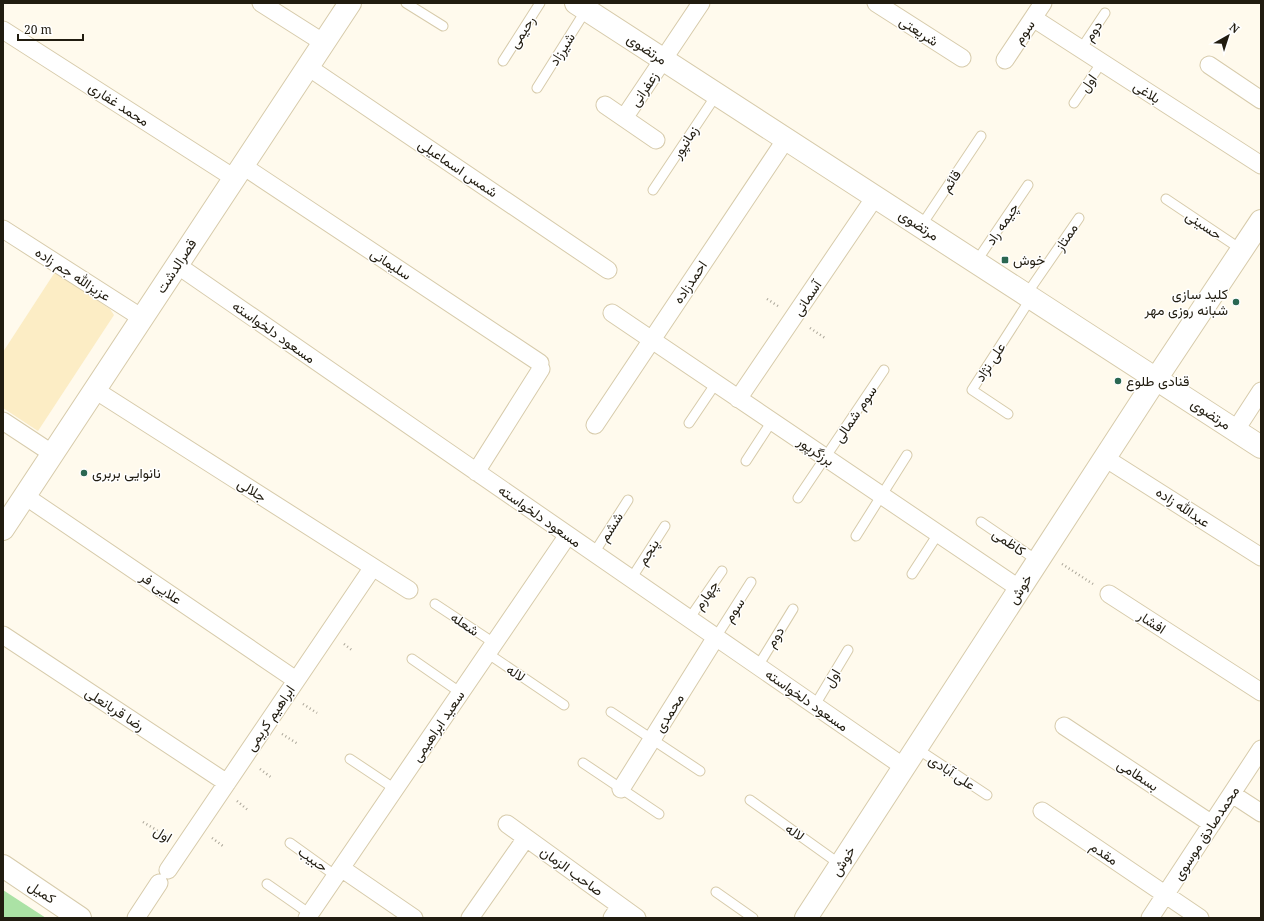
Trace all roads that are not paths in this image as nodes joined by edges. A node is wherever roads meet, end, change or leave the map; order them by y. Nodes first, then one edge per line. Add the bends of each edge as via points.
1 (261, 3) edge
2 (350, 3) edge
3 (406, 3) edge
4 (540, 3) edge
5 (701, 3) edge
6 (876, 3) edge
7 (1043, 3) edge
8 (581, 6) edge
9 (1105, 13) dead end
10 (1033, 18) junction
11 (443, 26) dead end
12 (3, 30) edge
13 (324, 43) junction
14 (1081, 49) junction
15 (962, 58) dead end
16 (664, 59) junction
17 (1005, 60) dead end
18 (503, 61) dead end
19 (1102, 62) junction
20 (1209, 66) dead end
21 (308, 67) junction
22 (537, 88) dead end
23 (717, 94) junction
24 (1261, 100) edge
25 (1074, 103) dead end
26 (605, 105) dead end
27 (624, 118) junction
28 (981, 136) dead end
29 (786, 139) junction
30 (656, 140) dead end
31 (1261, 164) edge
32 (238, 172) junction
33 (1028, 185) dead end
34 (653, 190) dead end
35 (875, 197) junction
36 (1166, 199) dead end
37 (1079, 218) dead end
38 (1261, 221) edge
39 (920, 226) junction
40 (3, 229) edge
41 (1242, 250) junction
42 (976, 262) junction
43 (177, 266) junction
44 (608, 270) dead end
45 (1029, 296) junction
46 (612, 313) dead end
47 (142, 318) junction
48 (652, 340) junction
49 (884, 370) dead end
50 (1156, 379) junction
51 (716, 383) junction
52 (95, 390) junction
53 (1261, 391) edge
54 (738, 399) junction
55 (1008, 414) dead end
56 (3, 421) edge
57 (772, 421) junction
58 (689, 423) dead end
59 (595, 425) dead end
60 (1235, 431) junction
61 (1261, 447) edge
62 (53, 454) junction
63 (907, 455) dead end
64 (826, 458) junction
65 (1105, 458) junction
66 (746, 461) dead end
67 (476, 472) junction
68 (25, 496) junction
69 (882, 496) junction
70 (798, 498) dead end
71 (628, 500) dead end
72 (981, 522) dead end
73 (665, 526) dead end
74 (3, 529) edge
75 (938, 534) junction
76 (568, 535) junction
77 (856, 536) dead end
78 (594, 553) junction
79 (1041, 556) junction
80 (1261, 557) edge
81 (373, 567) junction
82 (722, 571) dead end
83 (912, 574) dead end
84 (631, 579) junction
85 (751, 582) dead end
86 (1020, 589) junction
87 (409, 590) dead end
88 (1109, 594) road end
89 (435, 604) dead end
90 (793, 609) dead end
91 (689, 619) junction
92 (3, 635) edge
93 (716, 637) junction
94 (491, 648) junction
95 (848, 650) dead end
96 (412, 659) dead end
97 (758, 666) junction
98 (296, 680) junction
99 (1261, 692) edge
100 (460, 693) junction
101 (564, 705) dead end
102 (815, 705) junction
103 (611, 712) dead end
104 (1064, 726) dead end
105 (653, 739) junction
106 (916, 748) junction
107 (1261, 749) edge
108 (350, 759) dead end
109 (583, 763) dead end
110 (904, 767) junction
111 (700, 770) dead end
112 (227, 783) junction
113 (622, 789) junction
114 (395, 790) junction
115 (1232, 794) junction
116 (987, 795) dead end
117 (750, 800) dead end
118 (1042, 811) dead end
119 (1261, 813) edge
120 (659, 814) dead end
121 (507, 824) dead end
122 (1212, 824) junction
123 (526, 838) junction
124 (290, 843) dead end
125 (841, 865) junction
126 (3, 866) edge
127 (339, 872) junction
128 (267, 884) dead end
129 (716, 892) dead end
130 (1166, 894) junction
131 (616, 912) edge
132 (309, 916) edge
133 (809, 917) edge
134 (80, 918) edge
135 (136, 918) edge
136 (414, 918) edge
137 (470, 918) edge
138 (637, 918) edge
139 (753, 918) edge
140 (1150, 918) edge
141 (1200, 918) edge

1 - 13 street
2 - 13 street, قصرالدشت
3 - 11 lane
4 - 18 lane, رحیمی
5 - 16 street
6 - 15 street, شریعتی
7 - 10 street, سوم
8 - 16 street, مرتضوی
8 - 22 lane, شیرزاد
9 - 14 lane, دوم
10 - 14 street, بلاغی
10 - 17 street, سوم
12 - 32 street, محمد غفاری
13 - 21 street, قصرالدشت
14 - 19 street, بلاغی
16 - 23 street, مرتضوی
16 - 27 street, زعفرانی
19 - 25 lane, اول
19 - 31 street, بلاغی
20 - 24 street
21 - 32 street, قصرالدشت
21 - 44 street, شمس اسماعیلی
23 - 29 street, مرتضوی
23 - 34 lane, زمانپور
26 - 27 street
27 - 30 street
28 - 39 lane, قائم
29 - 35 street, مرتضوی
29 - 48 street, احمدزاده
32 - 43 street, قصرالدشت
32 - 67 street, سلیمانی via 541,366
33 - 42 lane, چیمه راد
35 - 39 street, مرتضوی
35 - 54 street, آسمانی
36 - 41 lane, حسینی
37 - 45 lane, ممتاز
38 - 41 street, خوش
39 - 42 street, مرتضوی
40 - 47 street, عزیزالله جم زاده
41 - 50 street, خوش
42 - 45 street, مرتضوی
43 - 47 street, قصرالدشت
43 - 67 street, مسعود دلخواسته
45 - 50 street, مرتضوی
45 - 55 lane, علی نژاد via 972,390
46 - 48 street, برزگرپور
47 - 52 street, قصرالدشت
48 - 51 street, برزگرپور
48 - 59 street, احمدزاده
49 - 64 lane, سوم شمالی
50 - 60 street, مرتضوی
50 - 65 street, خوش
51 - 54 street, برزگرپور
51 - 58 lane
52 - 62 street, قصرالدشت
52 - 81 street, جلالی
53 - 60 street
54 - 57 street, برزگرپور
56 - 62 street
57 - 64 street, برزگرپور
57 - 66 lane
60 - 61 street, مرتضوی
62 - 68 street, قصرالدشت
63 - 69 lane
64 - 69 street, برزگرپور
64 - 70 lane, سوم شمالی
65 - 79 street, خوش
65 - 80 street, عبدالله زاده
67 - 76 street, مسعود دلخواسته
68 - 74 street, قصرالدشت
68 - 98 street, علایی فر
69 - 75 street, برزگرپور
69 - 77 lane
71 - 78 lane, ششم
72 - 79 lane, کاظمی
73 - 84 lane, پنجم
75 - 83 lane
75 - 86 street, برزگرپور
76 - 78 street, مسعود دلخواسته
76 - 94 street, سعید ابراهیمی
78 - 84 street, مسعود دلخواسته
79 - 86 street, خوش
81 - 87 street, جلالی
81 - 98 street, ابراهیم کریمی
82 - 91 lane, چهارم
84 - 91 street, مسعود دلخواسته
85 - 93 lane, سوم
86 - 106 street, خوش
88 - 99 street, افشار
89 - 94 lane, شعله
90 - 97 lane, دوم
91 - 93 street, مسعود دلخواسته
92 - 112 street, رضا قربانعلی
93 - 97 street, مسعود دلخواسته
93 - 105 street, محمدی
94 - 100 street, سعید ابراهیمی
94 - 101 lane, لاله
95 - 102 lane, اول
96 - 100 lane
97 - 102 street, مسعود دلخواسته
98 - 112 street, ابراهیم کریمی
100 - 114 street, سعید ابراهیمی
102 - 110 street, مسعود دلخواسته
103 - 105 lane
104 - 122 street, بسطامی
105 - 111 lane
105 - 113 street, محمدی
106 - 110 street, خوش
106 - 116 lane, علی آبادی
107 - 115 street, محمدصادق موسوی
108 - 114 lane
109 - 113 lane
110 - 125 street, خوش
112 - 135 street, ابراهیم کریمی
113 - 120 lane
114 - 127 street, سعید ابراهیمی
115 - 119 street
115 - 122 street, محمدصادق موسوی
117 - 125 lane, لاله
118 - 130 street, مقدم
121 - 123 street, صاحب الزمان
122 - 130 street, محمدصادق موسوی
123 - 131 street, صاحب الزمان
123 - 137 street
124 - 127 lane, حبیب
125 - 133 street, خوش
126 - 134 street, کمیل
127 - 132 street, سعید ابراهیمی
127 - 136 street
128 - 132 lane
129 - 139 lane
130 - 140 street, محمدصادق موسوی
130 - 141 street, مقدم
131 - 138 street, صاحب الزمان

